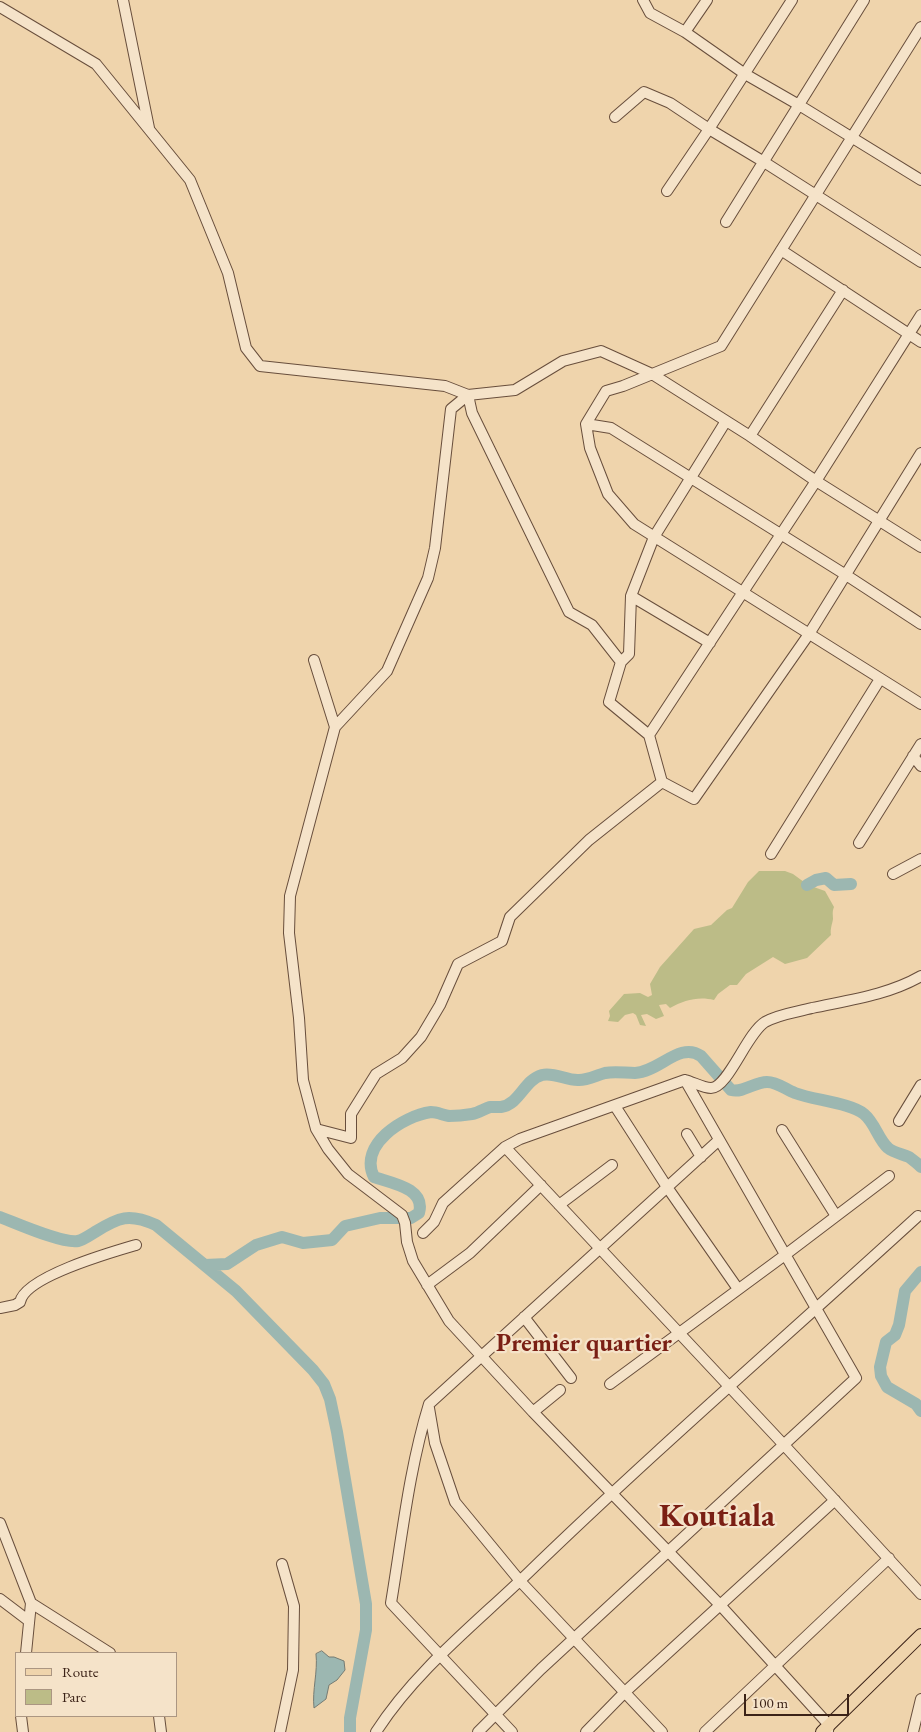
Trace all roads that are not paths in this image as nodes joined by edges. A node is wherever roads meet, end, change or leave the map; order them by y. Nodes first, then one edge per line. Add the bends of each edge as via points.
1 (123, 0) edge
2 (643, 0) edge
3 (707, 0) edge
4 (792, 0) edge
5 (864, 0) edge
6 (0, 7) edge
7 (921, 27) edge
8 (685, 32) junction
9 (745, 74) junction
10 (799, 105) junction
11 (615, 116) dead end
12 (709, 129) junction
13 (149, 130) junction
14 (852, 137) junction
15 (764, 162) junction
16 (920, 178) edge
17 (667, 191) dead end
18 (816, 195) junction
19 (726, 222) dead end
20 (781, 250) junction
21 (921, 262) edge
22 (843, 290) junction
23 (921, 314) edge
24 (909, 334) junction
25 (921, 342) edge
26 (652, 374) junction
27 (468, 396) junction
28 (726, 421) junction
29 (586, 424) junction
30 (750, 436) junction
31 (921, 453) edge
32 (690, 478) junction
33 (816, 481) junction
34 (879, 520) junction
35 (780, 534) junction
36 (654, 537) junction
37 (921, 547) edge
38 (846, 575) junction
39 (742, 592) junction
40 (631, 596) junction
41 (921, 624) edge
42 (809, 634) junction
43 (710, 643) junction
44 (314, 660) dead end
45 (621, 662) junction
46 (880, 679) junction
47 (921, 704) edge
48 (335, 727) junction
49 (649, 735) junction
50 (921, 744) edge
51 (913, 756) junction
52 (921, 766) edge
53 (662, 782) junction
54 (859, 843) dead end
55 (771, 854) dead end
56 (921, 859) edge
57 (894, 874) dead end
58 (921, 976) edge
59 (686, 1080) junction
60 (921, 1086) edge
61 (616, 1106) junction
62 (899, 1121) dead end
63 (316, 1128) junction
64 (782, 1130) dead end
65 (687, 1134) dead end
66 (720, 1140) junction
67 (504, 1147) junction
68 (701, 1156) junction
69 (612, 1165) dead end
70 (890, 1176) dead end
71 (541, 1185) junction
72 (667, 1187) junction
73 (559, 1205) junction
74 (836, 1216) junction
75 (918, 1216) dead end
76 (423, 1233) dead end
77 (136, 1245) dead end
78 (600, 1248) junction
79 (785, 1255) junction
80 (427, 1285) junction
81 (738, 1289) junction
82 (0, 1308) edge
83 (816, 1309) junction
84 (524, 1317) junction
85 (679, 1333) junction
86 (482, 1356) junction
87 (571, 1378) dead end
88 (610, 1384) dead end
89 (729, 1386) junction
90 (560, 1390) dead end
91 (429, 1404) junction
92 (533, 1412) junction
93 (784, 1445) junction
94 (612, 1492) junction
95 (835, 1500) junction
96 (0, 1523) edge
97 (668, 1553) junction
98 (889, 1558) junction
99 (282, 1564) dead end
100 (520, 1581) junction
101 (921, 1594) edge
102 (0, 1599) edge
103 (31, 1603) junction
104 (721, 1606) junction
105 (29, 1621) junction
106 (921, 1636) edge
107 (575, 1638) junction
108 (26, 1652) edge
109 (108, 1652) edge
110 (440, 1656) junction
111 (775, 1666) junction
112 (625, 1692) junction
113 (921, 1699) edge
114 (497, 1715) junction
115 (21, 1717) edge
116 (159, 1717) edge
117 (826, 1730) edge
118 (23, 1732) edge
119 (161, 1732) edge
120 (280, 1732) edge
121 (376, 1732) edge
122 (478, 1732) edge
123 (512, 1732) edge
124 (586, 1732) edge
125 (662, 1732) edge
126 (705, 1732) edge
127 (913, 1732) edge

1 - 13 street
2 - 8 street via 650,13
3 - 8 street
4 - 9 street
5 - 10 street
6 - 13 street via 96,64
7 - 14 street
8 - 9 street
9 - 10 street
9 - 12 street
10 - 14 street
10 - 15 street
11 - 12 street via 644,92 670,103
12 - 15 street
12 - 17 street
13 - 27 street via 190,180 228,273 246,348 260,366 445,386
14 - 16 street
14 - 18 street
15 - 18 street
15 - 19 street
18 - 20 street
18 - 21 street
20 - 22 street
20 - 26 street via 721,346
22 - 24 street
22 - 30 street
23 - 24 street
24 - 25 street
24 - 33 street
26 - 27 street via 601,351 563,361 515,390
26 - 28 street
26 - 29 street via 606,391
27 - 45 street via 472,413 569,612 592,625
27 - 48 street via 451,409 435,548 428,578 387,672
28 - 30 street
28 - 32 street
29 - 32 street via 611,428
29 - 36 street via 590,448 608,494 634,524
30 - 33 street
31 - 34 street
32 - 35 street
32 - 36 street
33 - 34 street
33 - 35 street
34 - 37 street
34 - 38 street
35 - 38 street
35 - 39 street
36 - 39 street
36 - 40 street
38 - 41 street
38 - 42 street
39 - 42 street
39 - 43 street
40 - 43 street
40 - 45 street via 629,654
42 - 46 street
42 - 53 street via 694,799
43 - 49 street
44 - 48 street
45 - 49 street via 610,702
46 - 47 street
46 - 55 street
48 - 63 street via 290,896 289,933 303,1080
49 - 53 street
50 - 51 street
51 - 52 street
51 - 54 street
53 - 63 street via 589,840 510,917 502,942 458,964 440,1006 421,1037 402,1058 376,1074 351,1114 351,1138
56 - 57 street
58 - 59 street via 875,995 764,1022 754,1031 725,1080 716,1087
59 - 61 street
59 - 66 street
60 - 62 street
61 - 67 street
61 - 72 street
63 - 80 street via 348,1174 404,1219 413,1261
64 - 74 street
65 - 68 street
66 - 68 street
66 - 79 street
67 - 71 street
67 - 76 street via 443,1202 434,1222
68 - 72 street
69 - 73 street
70 - 74 street
71 - 73 street
71 - 80 street via 470,1253
72 - 78 street
72 - 81 street
73 - 78 street
74 - 79 street
75 - 83 street
77 - 82 street via 36,1282 20,1302
78 - 84 street
78 - 85 street
79 - 81 street
79 - 83 street
80 - 86 street via 449,1321
81 - 85 street
83 - 89 street
83 - 93 street via 856,1378
84 - 86 street
84 - 87 street
85 - 88 street
85 - 89 street
86 - 91 street
86 - 92 street
89 - 93 street
89 - 94 street
90 - 92 street
91 - 100 street via 435,1443 455,1502
91 - 110 street via 410,1481 391,1603
92 - 94 street
93 - 95 street
93 - 97 street
94 - 97 street
94 - 100 street
95 - 98 street
95 - 104 street
96 - 103 street
97 - 104 street
97 - 107 street
98 - 101 street
98 - 111 street
99 - 120 street via 294,1616 293,1670
100 - 107 street
100 - 110 street
102 - 105 street
103 - 105 street
103 - 109 street
104 - 111 street
104 - 112 street
105 - 108 street
106 - 117 main road
107 - 112 street
107 - 114 street
110 - 114 street
110 - 121 street via 390,1710
111 - 117 street
111 - 126 street
112 - 124 street
112 - 125 street
113 - 127 street
114 - 122 street
114 - 123 street
115 - 118 street
116 - 119 street

